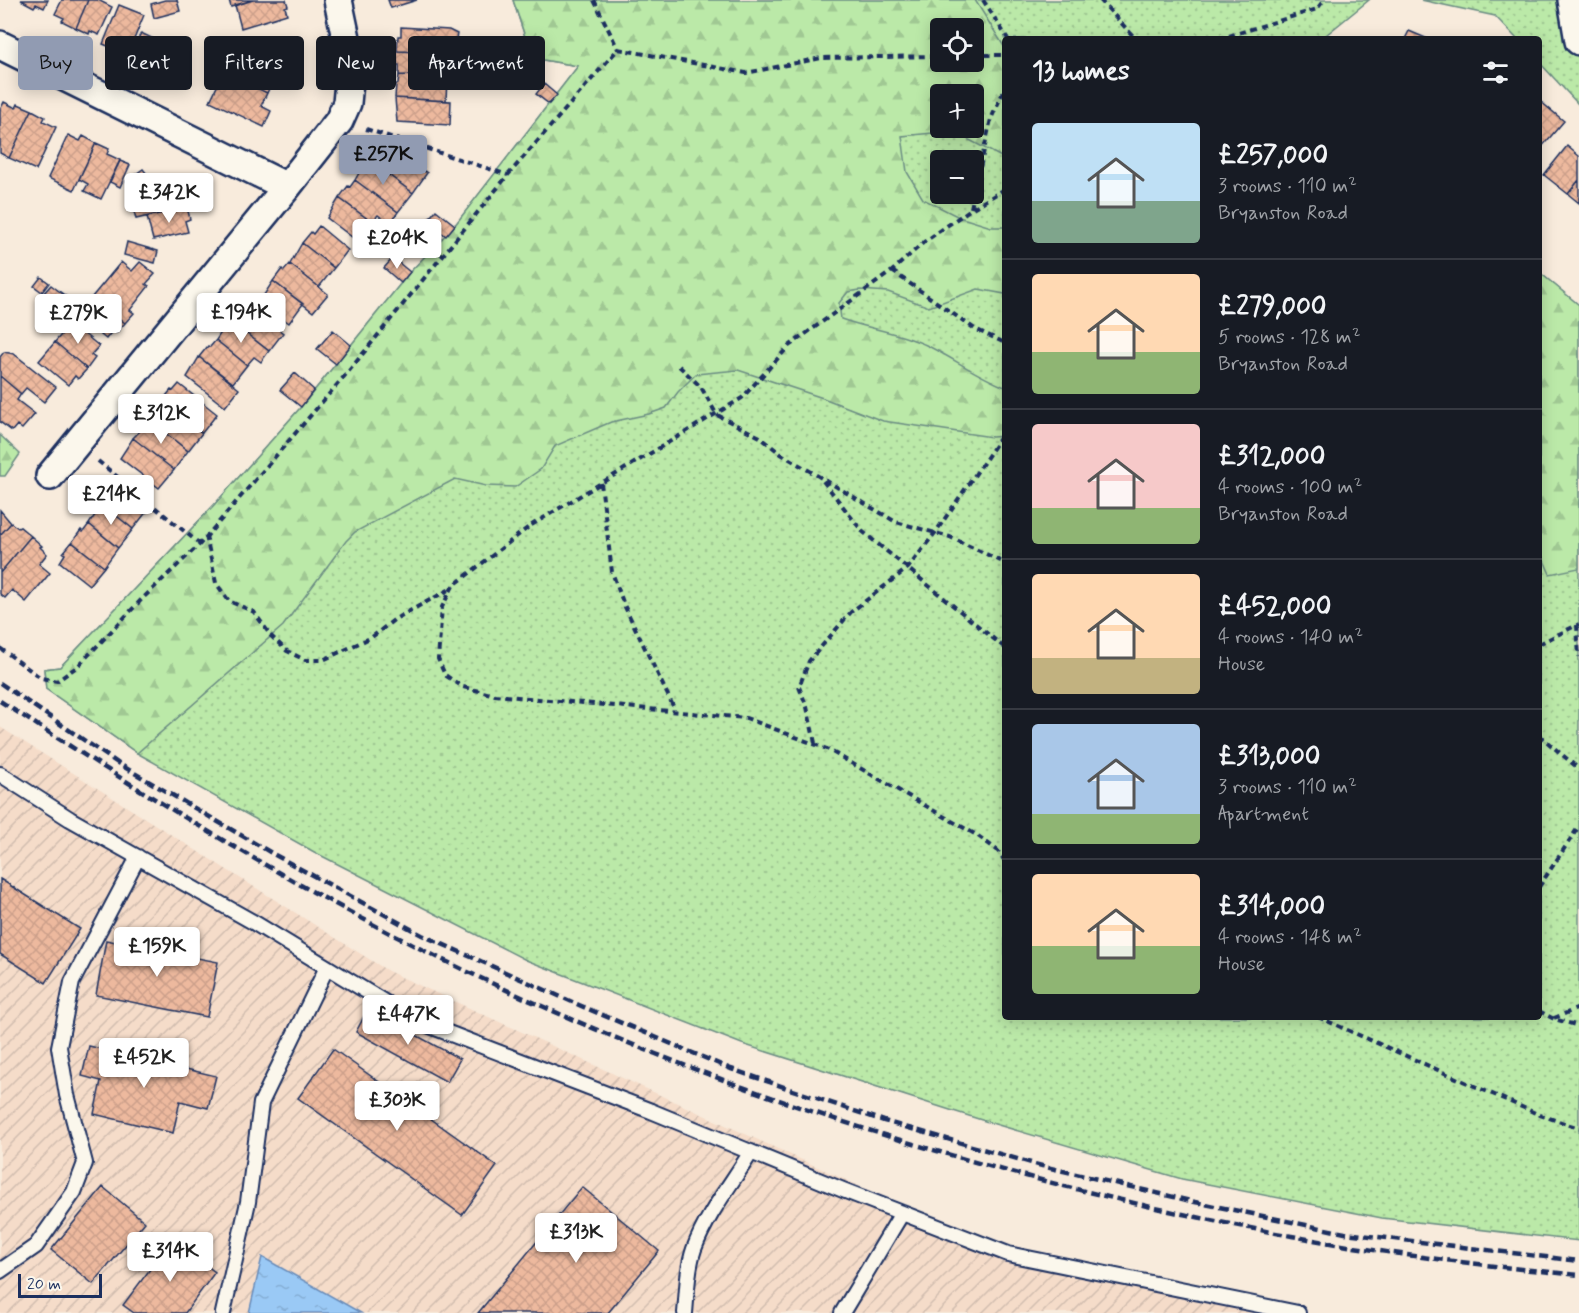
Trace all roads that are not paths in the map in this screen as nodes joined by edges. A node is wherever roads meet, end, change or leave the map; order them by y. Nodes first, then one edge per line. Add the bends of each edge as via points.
1 (338, 0) edge
2 (1572, 0) edge
3 (1579, 41) edge
4 (0, 45) edge
5 (287, 187) junction
6 (50, 476) dead end
7 (0, 774) edge
8 (138, 857) junction
9 (327, 967) junction
10 (751, 1152) junction
11 (902, 1213) junction
12 (0, 1271) edge
13 (223, 1313) edge
14 (685, 1313) edge
15 (842, 1313) edge
16 (1298, 1313) edge

1 - 5 street via 351,62 347,103 339,121
2 - 3 street
4 - 5 street
5 - 6 street
7 - 8 lane
8 - 9 lane
8 - 12 lane via 72,982 59,1047 85,1163 74,1192 36,1246
9 - 10 lane via 412,1019
9 - 13 lane via 261,1104 248,1202
10 - 11 lane
10 - 14 lane via 693,1250
11 - 15 lane
11 - 16 lane via 1008,1254

